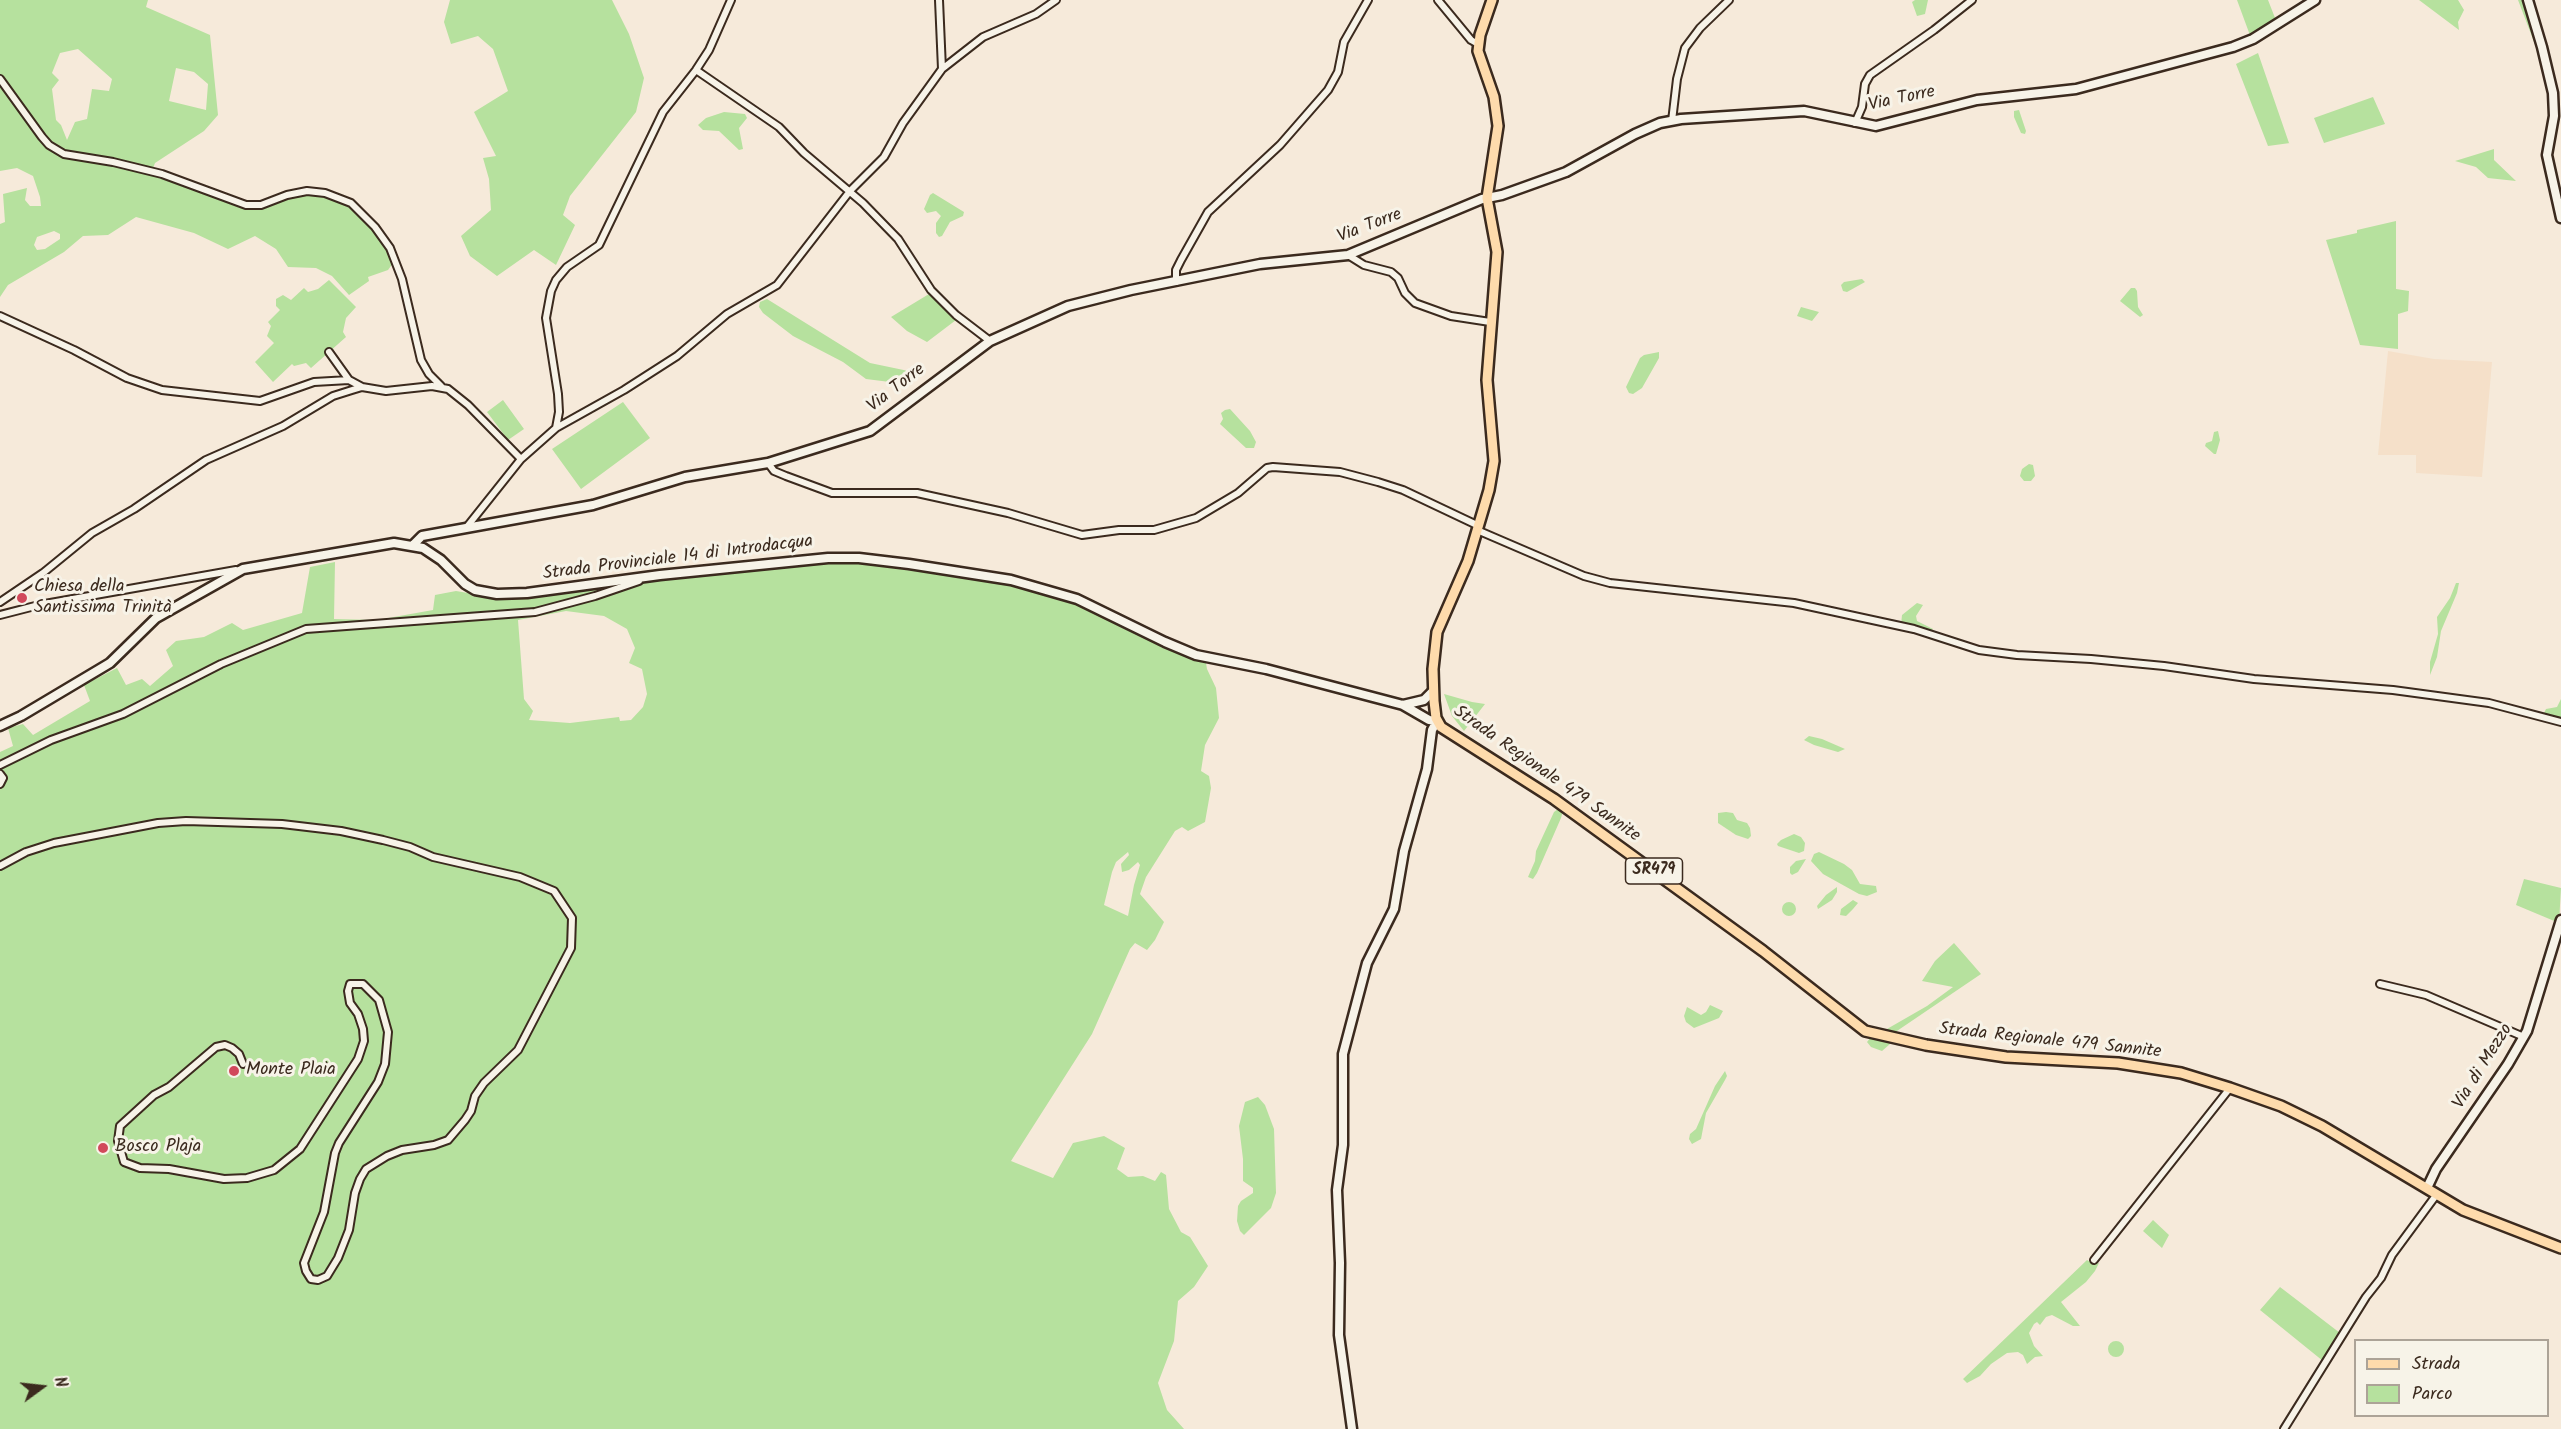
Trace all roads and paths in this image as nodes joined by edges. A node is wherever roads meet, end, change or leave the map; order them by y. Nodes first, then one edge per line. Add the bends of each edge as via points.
1 (731, 0) edge
2 (939, 0) edge
3 (1056, 0) edge
4 (1368, 0) edge
5 (1438, 0) edge
6 (1492, 0) edge
7 (1729, 0) edge
8 (1972, 0) edge
9 (2315, 0) edge
10 (2528, 0) edge
11 (1478, 44) junction
12 (942, 69) junction
13 (696, 70) junction
14 (0, 79) edge
15 (1672, 121) junction
16 (1855, 123) junction
17 (850, 191) junction
18 (1487, 198) junction
19 (2561, 218) edge
20 (1348, 255) junction
21 (1176, 282) junction
22 (0, 316) edge
23 (1490, 322) junction
24 (990, 341) junction
25 (329, 352) dead end
26 (349, 380) junction
27 (442, 386) junction
28 (362, 387) junction
29 (556, 428) junction
30 (521, 459) junction
31 (768, 464) junction
32 (466, 528) junction
33 (1478, 528) junction
34 (413, 545) junction
35 (243, 569) junction
36 (639, 578) junction
37 (0, 602) edge
38 (0, 615) edge
39 (1434, 691) junction
40 (1403, 705) junction
41 (1437, 721) junction
42 (2561, 723) edge
43 (0, 726) edge
44 (0, 765) edge
45 (0, 774) edge
46 (0, 784) edge
47 (0, 866) edge
48 (2561, 920) edge
49 (2380, 984) dead end
50 (2523, 1037) junction
51 (243, 1064) dead end
52 (2230, 1088) junction
53 (2427, 1188) junction
54 (2437, 1194) junction
55 (2561, 1248) edge
56 (2094, 1260) dead end
57 (1352, 1429) edge
58 (2284, 1429) edge

1 - 13 street
2 - 12 street
3 - 12 street via 1036,14 983,38
4 - 21 street via 1344,42 1338,72 1328,90 1280,145 1208,212 1176,270
5 - 11 street
6 - 11 main road
7 - 15 street via 1685,48
8 - 16 street via 1870,75
9 - 16 main road, Via Torre via 2253,39 2120,79 2076,89 1977,100 1876,126
10 - 19 main road via 2553,93 2554,116 2547,155
11 - 18 main road, Strada Regionale 479 Sannite via 1498,117
12 - 17 street via 884,157
13 - 17 street via 779,127
13 - 29 street via 663,112 599,245 567,267 551,291 546,318 558,394
14 - 27 street via 42,137 64,154 162,174 246,205 261,205 307,191 351,203 390,248 402,279 421,360
15 - 16 main road, Via Torre via 1804,111
15 - 18 main road, Via Torre via 1635,134 1566,172
17 - 24 street via 898,239 931,290
17 - 29 street via 777,285 727,314 677,356
18 - 20 main road, Via Torre
18 - 23 main road, Strada Regionale 479 Sannite via 1497,252
20 - 21 main road, Via Torre via 1260,264
20 - 23 street via 1364,265 1391,272 1415,303 1451,316
21 - 24 main road, Via Torre via 1088,300
22 - 26 street via 127,378 162,390 260,401 314,382
23 - 33 main road, Strada Regionale 479 Sannite via 1487,380 1494,461
24 - 31 main road, Via Torre via 870,431
25 - 26 street
26 - 28 street
27 - 28 street via 386,391
27 - 30 street via 460,398
28 - 37 street via 333,396 283,426 206,460 92,533
29 - 30 street
30 - 32 street
31 - 32 main road, Via Torre via 685,477 593,505
31 - 33 street via 774,471 832,494 917,494 1008,513 1082,535 1154,530 1196,518 1238,493 1267,468 1340,472 1404,490
32 - 34 main road, Via Torre via 422,537
33 - 39 main road, Strada Regionale 479 Sannite via 1437,632
33 - 42 street via 1584,576 1610,583 1794,603 1914,630 1979,650 2393,690 2489,704
34 - 35 main road, Strada Provinciale 14 di Introdacqua via 385,544
34 - 36 main road, Strada Provinciale 14 di Introdacqua via 435,556 475,590 496,594
35 - 38 street
35 - 43 main road, Strada Provinciale 14 di Introdacqua via 156,618 110,663
36 - 40 main road, Strada Provinciale 14 di Introdacqua via 845,557 964,572 1011,580 1077,599 1196,655
36 - 44 street via 634,583 535,612 306,629 221,664 123,714 51,740
39 - 40 main road via 1424,700
39 - 41 main road, Strada Regionale 479 Sannite
40 - 41 main road, Strada Provinciale 14 di Introdacqua
41 - 52 main road, Strada Regionale 479 Sannite / SR479 via 1445,730 1554,799 1865,1030 2006,1058 2118,1063 2181,1073
41 - 57 main road via 1404,851 1394,909 1367,963 1343,1054 1343,1145 1337,1190 1339,1335
45 - 46 street
47 - 51 street via 54,843 158,823 282,824 383,840 433,857 520,877 554,891 572,918 571,948 518,1050 484,1083 471,1111 448,1140 402,1150 366,1169 357,1186 349,1230 338,1258 327,1276 318,1281 310,1279 304,1263 319,1227 335,1153 385,1064 388,1032 379,1000 363,984 350,984 350,1003 363,1029 358,1059 300,1149 274,1170 225,1179 140,1168 124,1162 118,1141 120,1126 154,1095 216,1047 232,1048
48 - 50 main road, Via di Mezzo
49 - 50 street via 2426,995
50 - 53 main road, Via di Mezzo
52 - 53 main road, Strada Regionale 479 Sannite / SR479 via 2322,1126
52 - 56 street
53 - 54 main road, Strada Regionale 479 Sannite / SR479
54 - 55 main road, Strada Regionale 479 Sannite / SR479 via 2463,1210
54 - 58 street via 2392,1255 2382,1278 2366,1296

